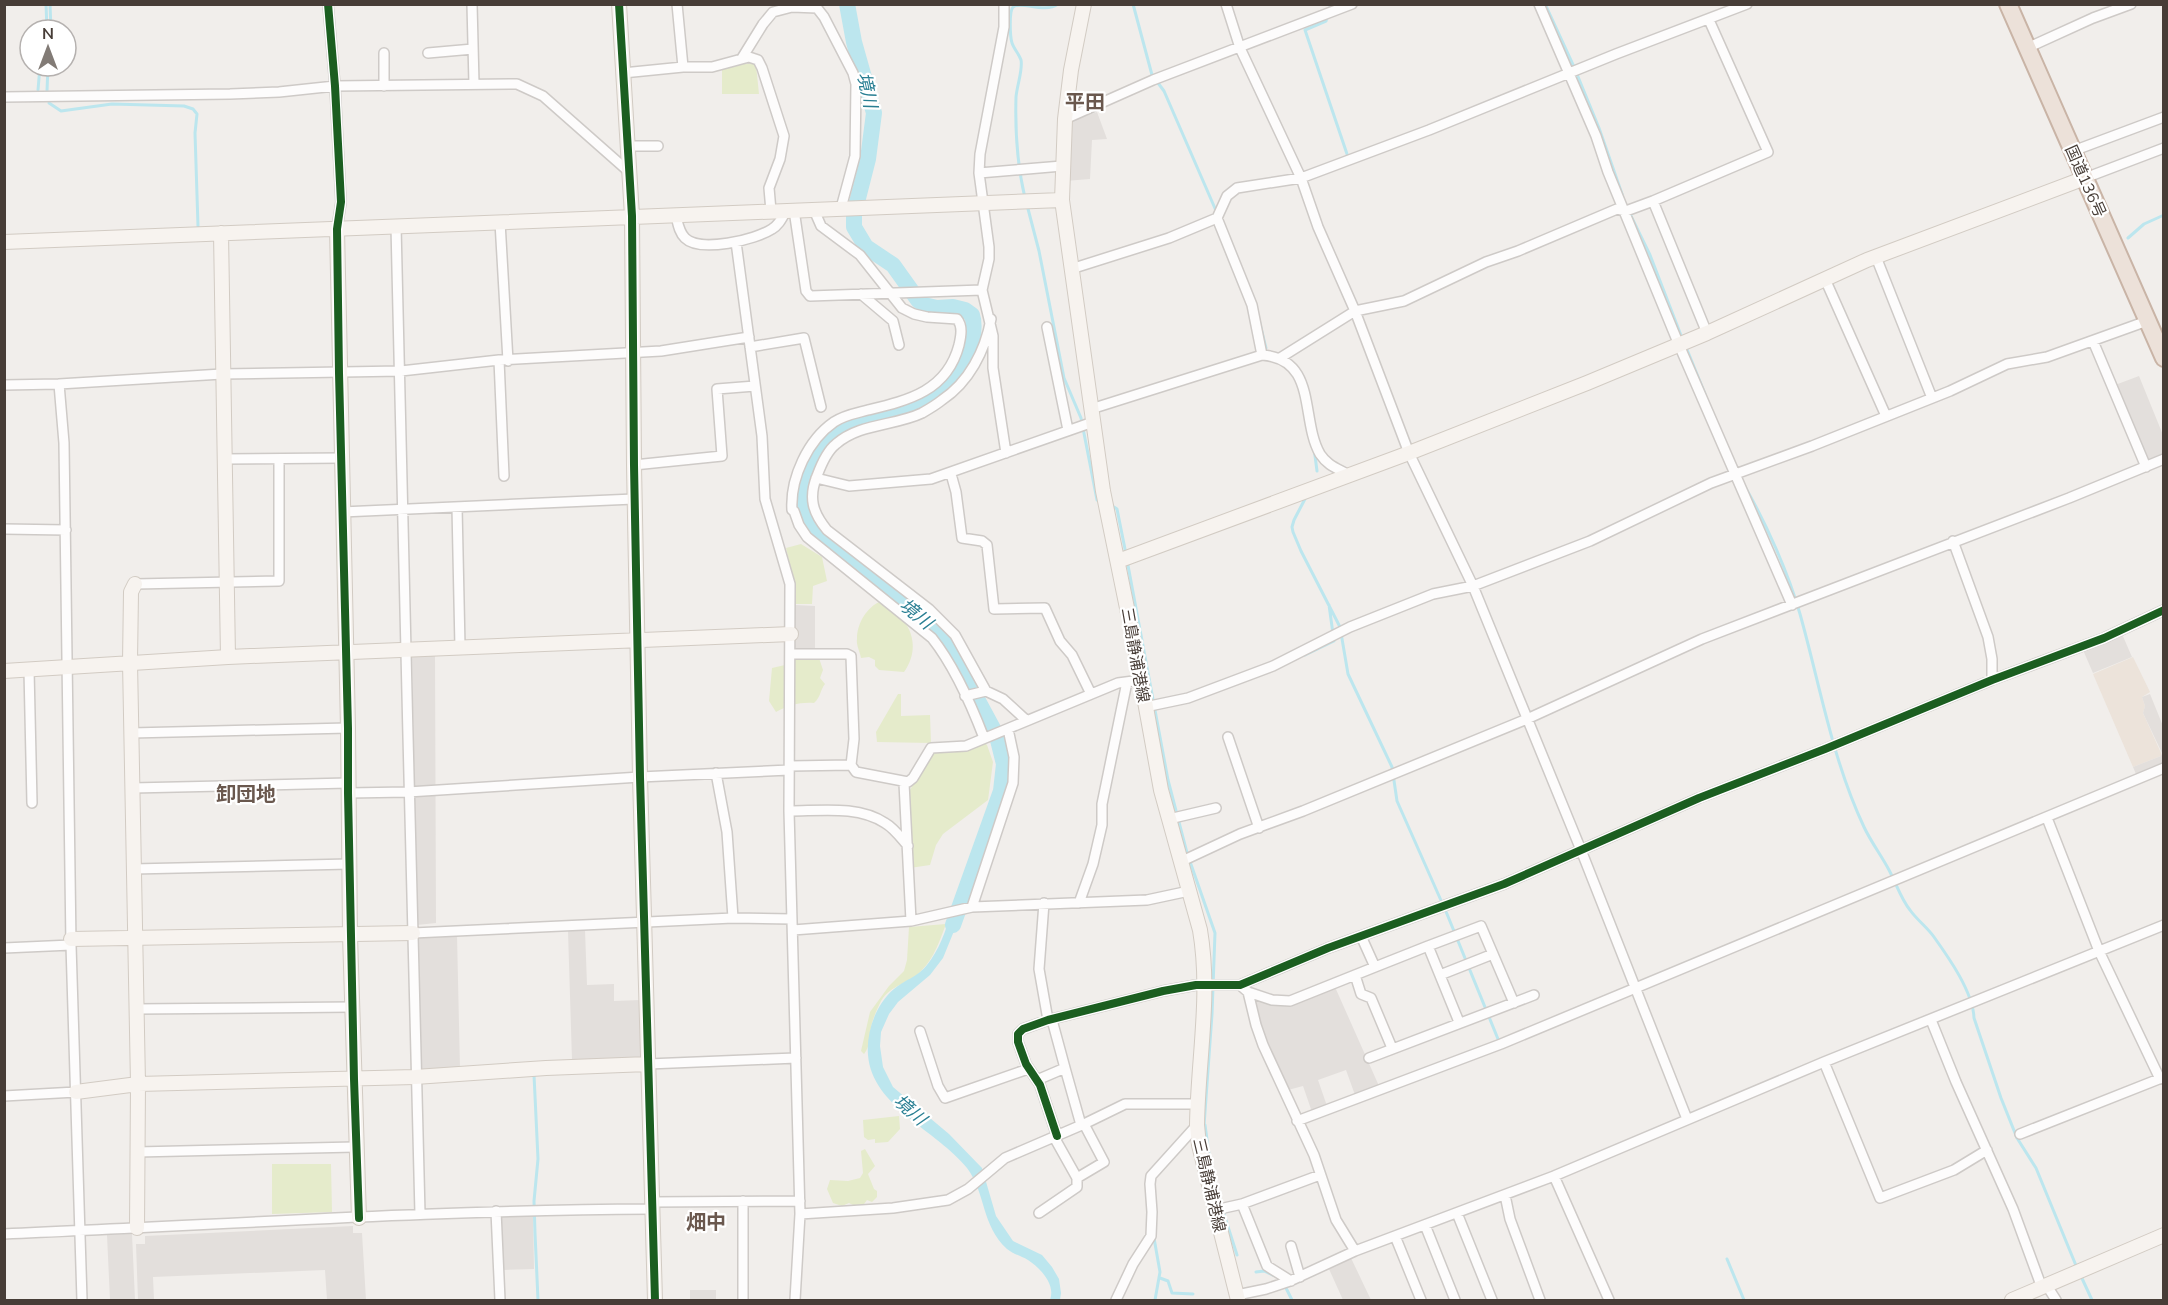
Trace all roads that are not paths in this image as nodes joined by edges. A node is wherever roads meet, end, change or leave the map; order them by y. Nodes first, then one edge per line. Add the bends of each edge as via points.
1 (328, 4) edge
2 (472, 4) edge
3 (619, 4) edge
4 (678, 4) edge
5 (1004, 4) edge
6 (1084, 4) edge
7 (1226, 4) edge
8 (1352, 4) edge
9 (1539, 4) edge
10 (1747, 4) edge
11 (2008, 4) edge
12 (2017, 4) edge
13 (2132, 4) edge
14 (1709, 20) junction
15 (2031, 46) junction
16 (1240, 48) junction
17 (473, 50) junction
18 (384, 53) dead end
19 (428, 53) dead end
20 (742, 58) junction
21 (683, 67) junction
22 (623, 73) junction
23 (1569, 73) junction
24 (474, 84) junction
25 (384, 86) junction
26 (335, 87) junction
27 (4, 96) edge
28 (2163, 117) edge
29 (1065, 119) junction
30 (627, 146) junction
31 (658, 146) dead end
32 (2081, 148) junction
33 (2163, 148) edge
34 (1062, 166) junction
35 (628, 171) junction
36 (979, 173) junction
37 (2088, 176) junction
38 (1300, 178) junction
39 (1062, 200) junction
40 (1653, 201) junction
41 (982, 203) junction
42 (843, 208) junction
43 (814, 210) junction
44 (1623, 210) junction
45 (771, 211) junction
46 (790, 211) junction
47 (632, 216) junction
48 (676, 216) junction
49 (1217, 218) junction
50 (500, 222) junction
51 (396, 226) junction
52 (337, 229) junction
53 (221, 233) junction
54 (4, 242) edge
55 (736, 242) junction
56 (1876, 257) junction
57 (1071, 269) junction
58 (1826, 279) junction
59 (982, 290) junction
60 (861, 294) junction
61 (890, 294) junction
62 (1355, 311) junction
63 (991, 319) junction
64 (2147, 321) junction
65 (1047, 327) dead end
66 (1707, 333) junction
67 (2163, 337) edge
68 (2093, 341) junction
69 (750, 342) junction
70 (1682, 343) junction
71 (899, 345) dead end
72 (632, 351) junction
73 (1262, 355) junction
74 (1280, 358) junction
75 (2163, 358) edge
76 (504, 360) junction
77 (401, 371) junction
78 (339, 373) junction
79 (222, 374) junction
80 (59, 384) junction
81 (4, 385) edge
82 (755, 387) junction
83 (1932, 398) junction
84 (821, 407) dead end
85 (1092, 416) junction
86 (1886, 416) junction
87 (1068, 430) junction
88 (1006, 453) junction
89 (1409, 453) junction
90 (342, 458) junction
91 (224, 459) junction
92 (279, 459) junction
93 (2163, 459) edge
94 (634, 465) junction
95 (2146, 467) junction
96 (951, 474) junction
97 (1736, 474) junction
98 (504, 476) dead end
99 (1349, 476) junction
100 (816, 478) junction
101 (634, 499) junction
102 (457, 507) junction
103 (403, 511) junction
104 (342, 512) junction
105 (4, 529) edge
106 (66, 530) junction
107 (1953, 541) junction
108 (1124, 559) junction
109 (227, 582) junction
110 (135, 584) joint
111 (1473, 586) junction
112 (1792, 605) junction
113 (2163, 610) edge
114 (791, 634) junction
115 (638, 639) junction
116 (460, 647) junction
117 (407, 650) junction
118 (346, 654) junction
119 (791, 654) junction
120 (228, 657) junction
121 (130, 662) junction
122 (67, 668) junction
123 (28, 670) junction
124 (4, 671) edge
125 (1141, 680) junction
126 (1992, 680) junction
127 (1127, 682) junction
128 (985, 692) junction
129 (1091, 694) junction
130 (966, 696) junction
131 (1145, 707) junction
132 (1527, 719) junction
133 (1026, 720) junction
134 (348, 728) junction
135 (1006, 729) junction
136 (131, 733) junction
137 (986, 737) junction
138 (1228, 737) dead end
139 (851, 765) junction
140 (789, 768) junction
141 (2163, 768) edge
142 (716, 773) junction
143 (640, 777) junction
144 (904, 783) junction
145 (132, 788) junction
146 (348, 788) junction
147 (408, 792) junction
148 (32, 803) dead end
149 (1216, 808) dead end
150 (789, 811) junction
151 (2047, 818) junction
152 (1169, 819) junction
153 (1259, 828) junction
154 (908, 846) junction
155 (1581, 850) junction
156 (1180, 862) junction
157 (349, 864) junction
158 (133, 869) junction
159 (1189, 891) junction
160 (1044, 903) junction
161 (1079, 903) junction
162 (970, 907) junction
163 (733, 918) junction
164 (792, 919) junction
165 (911, 921) junction
166 (645, 922) junction
167 (2163, 925) edge
168 (793, 930) junction
169 (413, 933) junction
170 (350, 935) junction
171 (1361, 936) junction
172 (134, 938) junction
173 (71, 942) junction
174 (1428, 946) junction
175 (4, 948) edge
176 (2099, 951) junction
177 (1492, 954) junction
178 (1374, 967) junction
179 (1355, 975) junction
180 (1440, 975) junction
181 (1206, 984) junction
182 (1240, 985) junction
183 (1635, 988) junction
184 (1248, 992) junction
185 (1534, 995) dead end
186 (1514, 1004) junction
187 (352, 1007) junction
188 (136, 1009) junction
189 (1050, 1020) junction
190 (1931, 1020) junction
191 (1459, 1022) junction
192 (920, 1031) dead end
193 (1392, 1048) junction
194 (796, 1058) junction
195 (1369, 1058) dead end
196 (1824, 1062) junction
197 (648, 1064) junction
198 (1065, 1068) junction
199 (1028, 1069) junction
200 (416, 1077) junction
201 (2161, 1078) edge
202 (354, 1079) junction
203 (1037, 1080) junction
204 (138, 1084) junction
205 (2163, 1089) edge
206 (76, 1092) junction
207 (4, 1096) edge
208 (1197, 1104) junction
209 (1687, 1119) junction
210 (1297, 1121) junction
211 (1083, 1125) junction
212 (1197, 1125) junction
213 (2019, 1134) dead end
214 (1055, 1137) junction
215 (355, 1147) junction
216 (1987, 1150) junction
217 (137, 1152) junction
218 (1320, 1175) junction
219 (1554, 1176) junction
220 (1077, 1178) junction
221 (1505, 1195) junction
222 (743, 1201) junction
223 (800, 1201) junction
224 (1242, 1204) junction
225 (652, 1206) junction
226 (1215, 1210) junction
227 (495, 1211) junction
228 (1457, 1213) junction
229 (420, 1214) junction
230 (800, 1214) junction
231 (1038, 1214) dead end
232 (359, 1218) junction
233 (1425, 1225) junction
234 (136, 1228) junction
235 (80, 1231) junction
236 (4, 1234) edge
237 (2163, 1235) edge
238 (1395, 1236) junction
239 (1292, 1246) dead end
240 (1355, 1251) junction
241 (1296, 1279) junction
242 (2044, 1287) junction
243 (1237, 1298) edge
244 (82, 1300) edge
245 (500, 1300) edge
246 (655, 1300) edge
247 (743, 1300) edge
248 (795, 1300) edge
249 (1116, 1300) edge
250 (1421, 1300) edge
251 (1453, 1300) edge
252 (1492, 1300) edge
253 (1540, 1300) edge
254 (1609, 1300) edge
255 (2012, 1300) edge
256 (2055, 1300) edge

1 - 26 street
2 - 17 street
3 - 22 street
4 - 21 street
5 - 36 street via 1004,27
6 - 29 street, 三島静浦港線
7 - 16 street
8 - 16 street
9 - 23 street
10 - 14 street
11 - 15 highway, 国道136号
12 - 15 highway, 国道136号
13 - 15 street
14 - 23 street
14 - 40 street via 1767,152
15 - 32 highway, 国道136号
15 - 37 highway, 国道136号
16 - 29 street via 1153,80
16 - 38 street
17 - 19 street
17 - 24 street
18 - 25 street
20 - 21 street via 712,67
20 - 42 street via 773,12 810,7 821,12 856,84 855,156
20 - 45 street via 760,63 783,128 784,146 769,188
21 - 22 street
22 - 30 street
23 - 38 street
23 - 44 street
24 - 25 street
24 - 35 street via 517,84 543,96
25 - 26 street
26 - 27 street via 230,94
26 - 52 street via 341,202
28 - 32 street
29 - 34 street, 三島静浦港線
30 - 31 street
30 - 35 street
32 - 37 highway, 国道136号
33 - 37 street
34 - 36 street
34 - 39 street, 三島静浦港線
35 - 47 street
36 - 41 street
37 - 56 street
37 - 64 highway, 国道136号
37 - 67 highway, 国道136号
38 - 49 street via 1237,188 1227,196
38 - 62 street
39 - 41 street
39 - 57 street, 三島静浦港線
40 - 44 street
40 - 66 street
41 - 42 street
41 - 59 street via 989,259
42 - 43 street
43 - 46 street
43 - 61 street via 821,226 860,255
44 - 62 street via 1617,209 1486,262 1404,301
44 - 70 street
45 - 46 street
45 - 48 street
46 - 55 street via 771,230
46 - 60 street via 808,294
47 - 48 street
47 - 50 street
47 - 72 street
48 - 55 street via 678,227 689,241
49 - 57 street via 1169,238
49 - 73 street via 1252,305
50 - 51 street
50 - 76 street
51 - 52 street
51 - 77 street
52 - 53 street
52 - 78 street
53 - 54 street
53 - 79 street
55 - 69 street
56 - 58 street
56 - 83 street
57 - 85 street, 三島静浦港線
58 - 66 street
58 - 86 street
59 - 61 street
59 - 63 street
60 - 61 street
60 - 71 street via 893,321
61 - 130 street via 902,308 914,314 960,321 960,340 953,360 926,391 911,399 836,420 821,432 810,446 795,481 792,510 807,537 932,638
62 - 74 street
62 - 89 street
63 - 88 street via 993,368
63 - 100 street via 976,363 960,385 921,413 847,437 835,445
64 - 68 street
64 - 75 highway, 国道136号
65 - 87 street
66 - 70 street
68 - 83 street via 2041,359 2007,364
68 - 95 street
69 - 72 street
69 - 82 street
69 - 84 street via 804,339
70 - 89 street
70 - 97 street
72 - 76 street
72 - 94 street
73 - 74 street
73 - 85 street
74 - 99 street via 1291,365 1301,384 1321,455 1330,466
76 - 77 street
76 - 98 street
77 - 78 street
77 - 103 street
78 - 79 street
78 - 90 street
79 - 80 street
79 - 91 street
80 - 81 street
80 - 106 street
82 - 94 street via 717,389 722,456
82 - 114 street via 765,499 790,584
83 - 86 street
85 - 87 street
85 - 108 street, 三島静浦港線 via 1103,492
86 - 97 street
87 - 88 street
88 - 96 street
89 - 99 street
89 - 111 street
90 - 92 street
90 - 104 street
91 - 92 street
91 - 109 street
92 - 109 street via 279,581
93 - 95 street
94 - 101 street
95 - 107 street
96 - 100 street via 858,486
96 - 129 street via 962,538 987,544 994,609 1045,608
97 - 111 street via 1590,542
97 - 112 street
99 - 108 street
100 - 128 street via 812,494 816,517 950,629
101 - 102 street
101 - 115 street
102 - 103 street
102 - 116 street
103 - 104 street
103 - 117 street
104 - 118 street
105 - 106 street
106 - 122 street
107 - 112 street
107 - 126 street via 1988,637
108 - 125 street, 三島静浦港線
109 - 110 street
109 - 120 street
110 - 121 street via 131,592
111 - 131 street via 1433,594 1350,627 1273,666 1188,698
111 - 132 street
112 - 132 street via 1702,639
113 - 126 street via 2104,638
114 - 115 street
114 - 119 street
115 - 116 street
115 - 143 street
116 - 117 street
117 - 118 street
117 - 147 street
118 - 120 street
118 - 134 street
119 - 139 street via 851,656
119 - 140 street
120 - 121 street
121 - 122 street
121 - 136 street
122 - 123 street
122 - 173 street
123 - 124 street
123 - 148 street
125 - 127 street
125 - 131 street, 三島静浦港線
126 - 155 street
127 - 129 street
127 - 161 street via 1107,778 1102,825
128 - 130 street
128 - 133 street via 1003,699
129 - 133 street
130 - 137 street
131 - 152 street, 三島静浦港線
132 - 153 street
132 - 155 street
133 - 135 street
134 - 136 street
134 - 146 street
135 - 137 street
135 - 162 street via 1014,757 1013,783
136 - 145 street
137 - 144 street via 961,747 932,748 913,778
138 - 153 street
139 - 140 street
139 - 144 street via 856,772
140 - 142 street
140 - 150 street
141 - 151 street
142 - 143 street
142 - 163 street via 727,832
143 - 147 street
143 - 166 street
144 - 154 street
145 - 146 street
145 - 158 street
146 - 147 street
146 - 157 street
147 - 169 street
149 - 152 street
150 - 154 street via 836,810 870,817 889,826
150 - 164 street
151 - 176 street
151 - 183 street
152 - 156 street, 三島静浦港線
153 - 156 street
154 - 165 street
155 - 171 street via 1504,884
155 - 183 street
156 - 159 street, 三島静浦港線
157 - 158 street
157 - 170 street
158 - 172 street
159 - 161 street via 1147,900
159 - 181 street, 三島静浦港線 via 1205,959
160 - 161 street
160 - 162 street
160 - 189 street via 1039,969
162 - 165 street
163 - 164 street
163 - 166 street
164 - 168 street
165 - 168 street
166 - 169 street
166 - 197 street
167 - 176 street
168 - 194 street
169 - 170 street
169 - 200 street
170 - 172 street
170 - 187 street
171 - 178 street
171 - 182 street
172 - 173 street
172 - 188 street
173 - 175 street
173 - 206 street
174 - 177 street via 1481,926
174 - 178 street
174 - 180 street
176 - 190 street
176 - 201 street
177 - 180 street
177 - 186 street
178 - 179 street
179 - 184 street via 1290,1001
179 - 193 street via 1361,994 1371,998
180 - 191 street
181 - 182 street
181 - 189 street
181 - 208 street, 三島静浦港線
182 - 184 street
183 - 209 street
183 - 210 street via 1501,1044
184 - 210 street via 1256,1025
185 - 186 street
186 - 191 street
187 - 188 street
187 - 202 street
188 - 204 street
189 - 198 street
189 - 199 street via 1018,1034
190 - 196 street
190 - 216 street
191 - 193 street
192 - 199 street via 945,1098
193 - 195 street
194 - 197 street
194 - 223 street
196 - 209 street
196 - 216 street via 1880,1198 1954,1170
197 - 200 street
197 - 225 street
198 - 203 street
198 - 211 street
199 - 203 street
200 - 202 street
200 - 229 street
201 - 205 street
201 - 213 street
202 - 204 street
202 - 215 street
203 - 214 street
204 - 206 street
204 - 217 street
206 - 207 street
206 - 235 street
208 - 211 street via 1125,1104
208 - 212 street, 三島静浦港線
209 - 219 street
210 - 218 street
211 - 214 street
211 - 220 street via 1104,1162
212 - 226 street, 三島静浦港線
212 - 249 street via 1152,1176 1151,1236
214 - 220 street
214 - 230 street via 1005,1158 961,1195 939,1202
215 - 217 street
215 - 232 street
216 - 242 street
217 - 234 street
218 - 224 street
218 - 240 street via 1336,1221
219 - 221 street
219 - 254 street
220 - 231 street via 1077,1187
221 - 228 street
221 - 253 street
222 - 223 street
222 - 225 street
222 - 247 street
223 - 230 street
224 - 226 street
224 - 241 street via 1267,1266
225 - 227 street
225 - 246 street
226 - 243 street, 三島静浦港線
227 - 229 street
227 - 245 street
228 - 233 street
228 - 252 street
229 - 232 street
230 - 248 street
232 - 234 street
233 - 238 street
233 - 251 street
234 - 235 street
235 - 236 street
235 - 244 street
237 - 242 street
238 - 240 street
238 - 250 street
239 - 241 street
240 - 241 street
241 - 243 street
242 - 255 street
242 - 256 street

